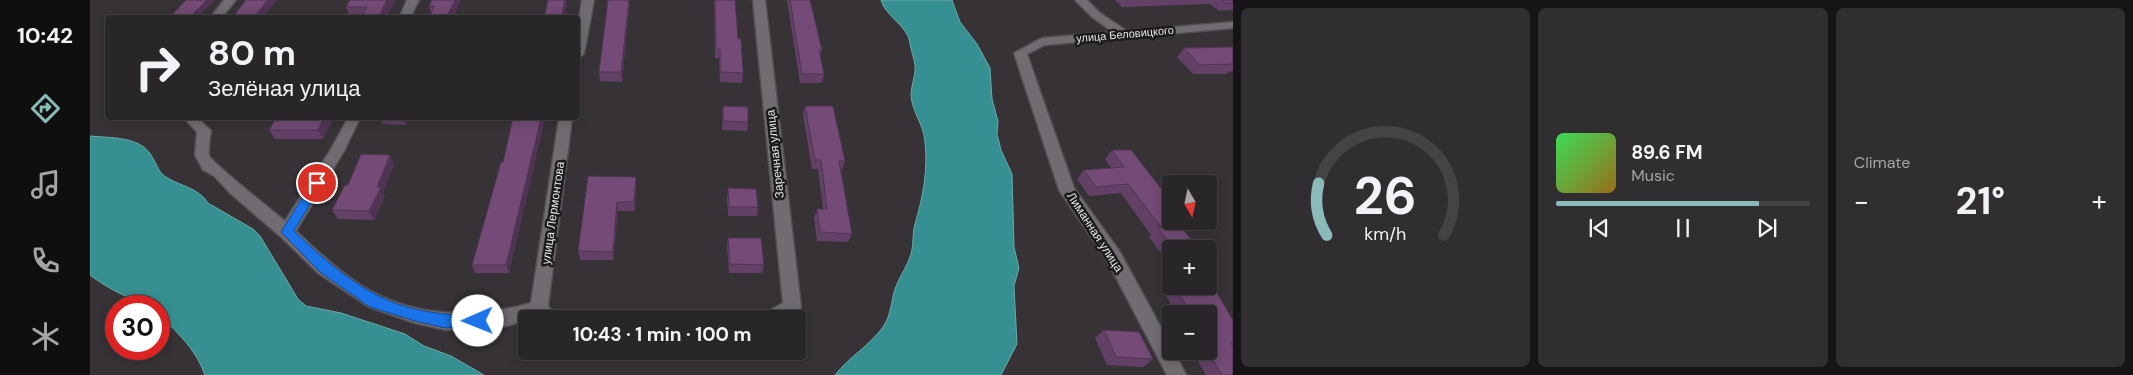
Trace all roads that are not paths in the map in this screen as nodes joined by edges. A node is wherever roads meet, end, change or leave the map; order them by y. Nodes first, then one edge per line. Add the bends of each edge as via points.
1 (230, 0) edge
2 (413, 0) edge
3 (588, 0) edge
4 (759, 0) edge
5 (1081, 0) edge
6 (218, 15) edge
7 (406, 15) edge
8 (1233, 25) edge
9 (1124, 34) junction
10 (580, 43) edge
11 (1020, 52) joint
12 (192, 120) edge
13 (353, 120) edge
14 (566, 120) edge
15 (287, 232) junction
16 (545, 310) edge
17 (787, 310) edge
18 (518, 317) edge
19 (1177, 375) edge

1 - 6 street
2 - 7 street
3 - 10 street
4 - 17 street, Заречная улица via 792,307
5 - 9 street
8 - 9 street, улица Беловицкого
9 - 11 street, улица Беловицкого via 1042,42
11 - 19 street, Лиманная улица via 1067,190 1114,257
12 - 15 street via 204,131 202,155 208,166
13 - 15 street
14 - 16 street, улица Лермонтова
15 - 18 street via 324,268 375,302 415,316 446,322

